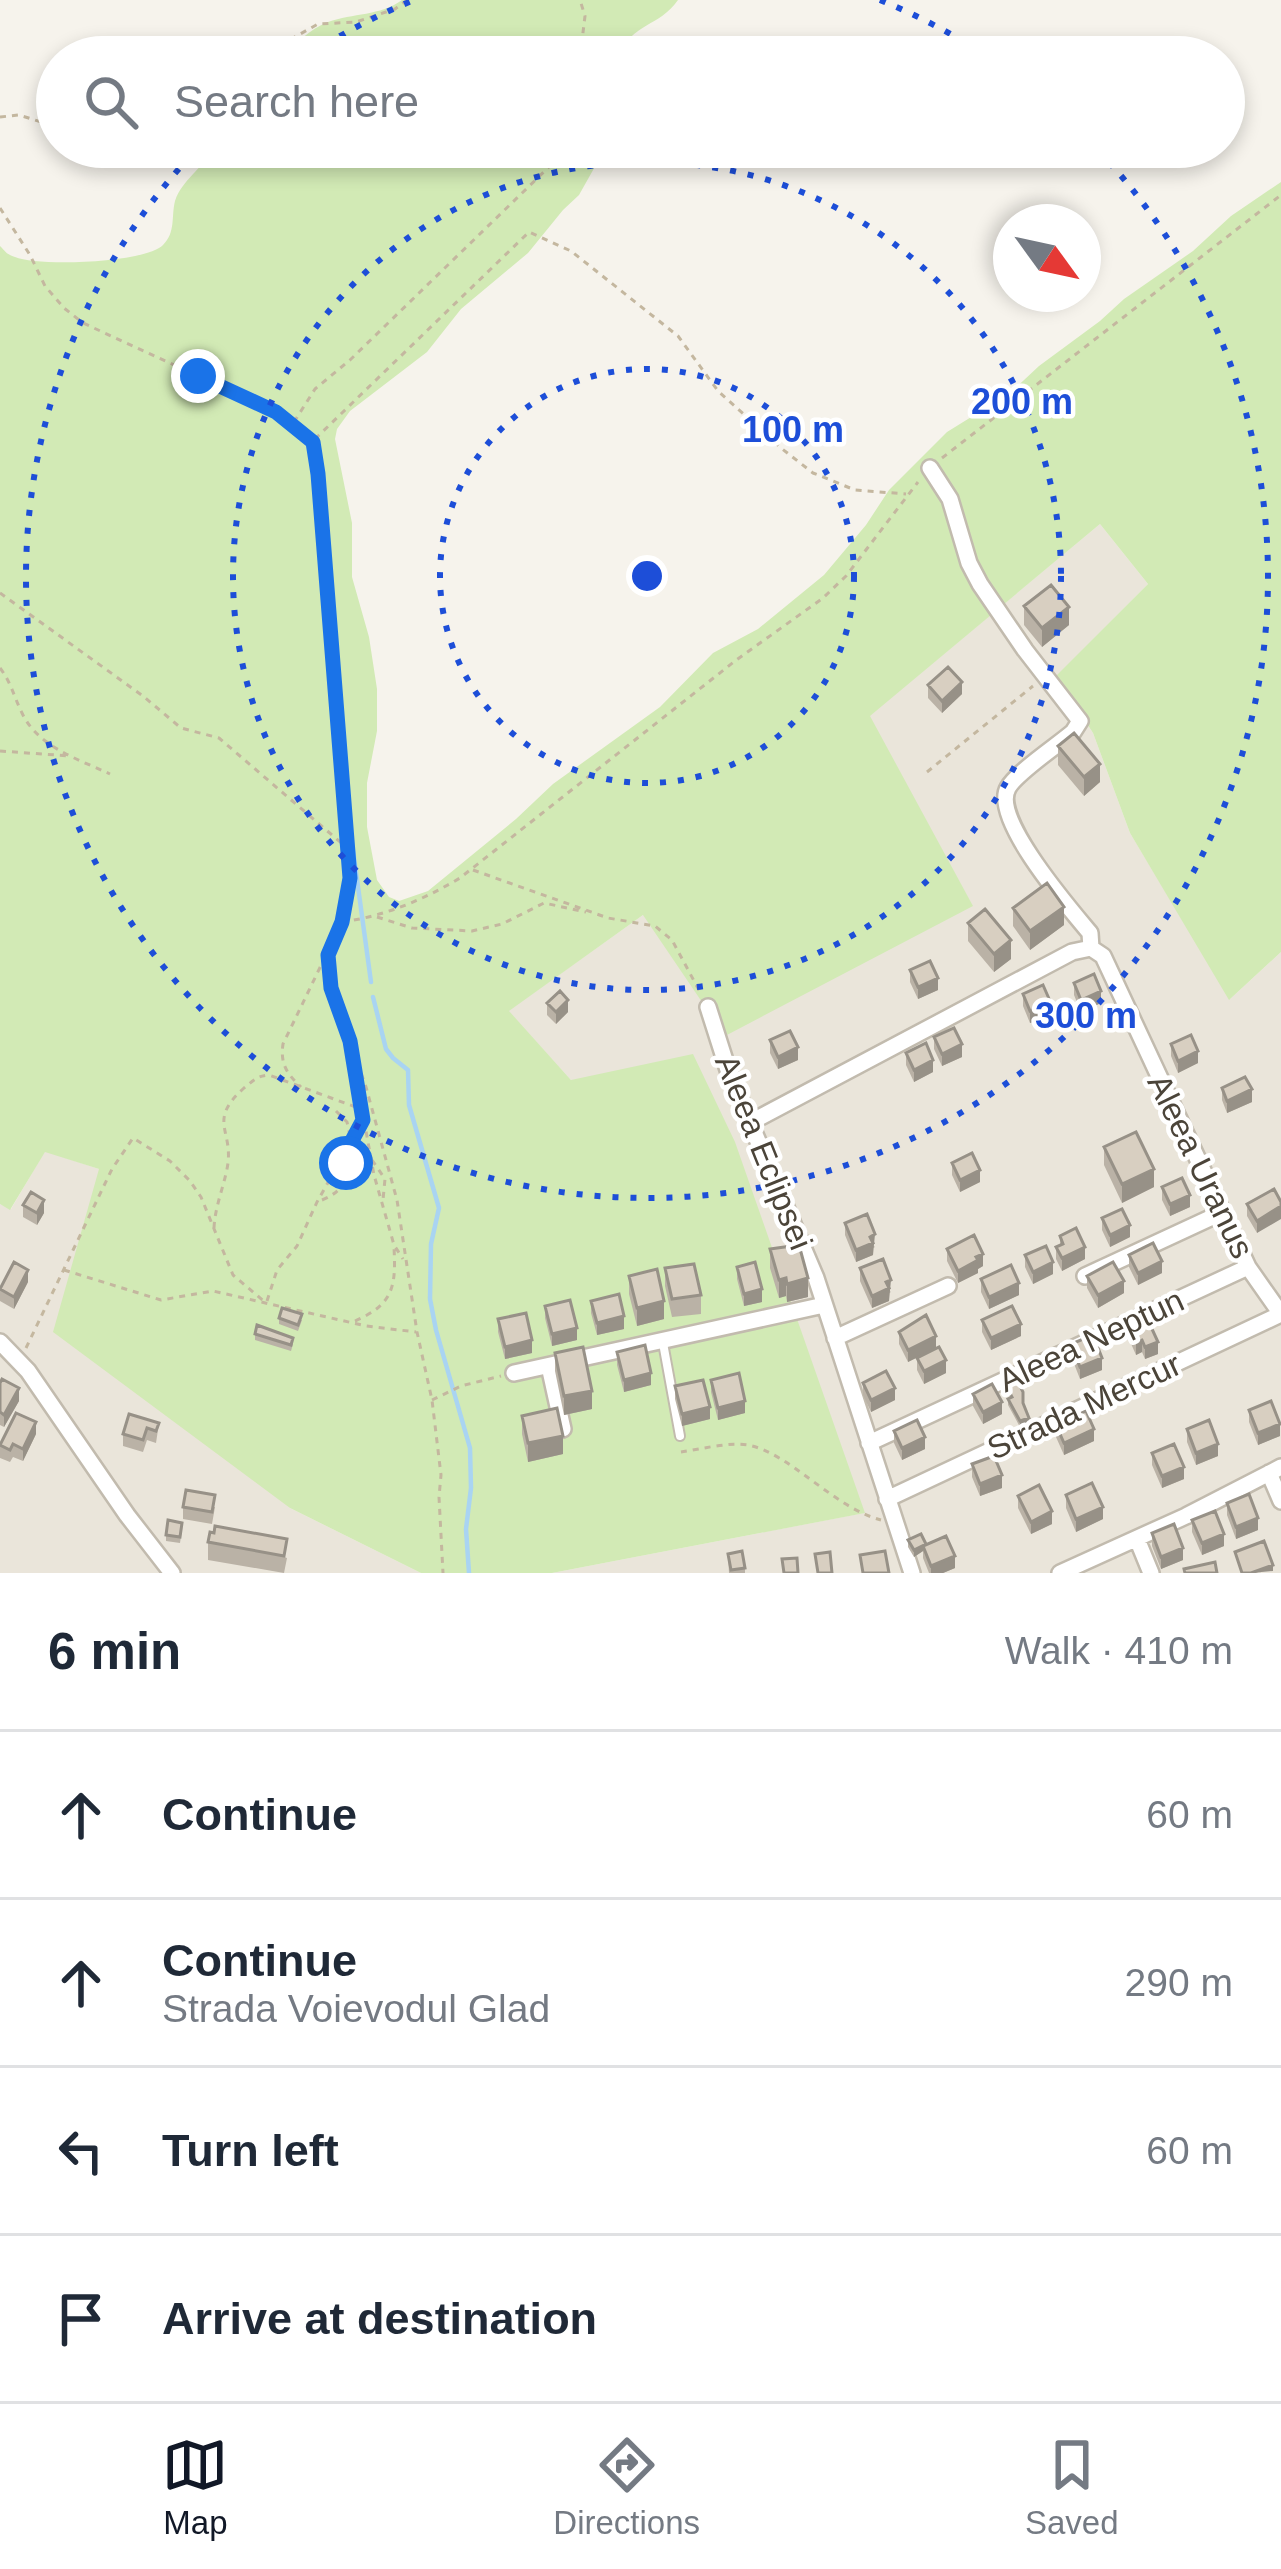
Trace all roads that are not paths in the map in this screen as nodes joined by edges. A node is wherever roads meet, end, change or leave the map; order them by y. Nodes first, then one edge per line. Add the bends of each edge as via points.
1 (930, 468) road end
2 (1094, 949) junction
3 (707, 1007) road end
4 (751, 1123) junction
5 (1221, 1213) junction
6 (1248, 1267) junction
7 (1085, 1276) edge
8 (949, 1286) dead end
9 (824, 1305) junction
10 (1281, 1314) edge
11 (835, 1338) junction
12 (662, 1340) junction
13 (0, 1342) edge
14 (549, 1366) junction
15 (514, 1373) road end
16 (563, 1430) edge
17 (680, 1436) dead end
18 (869, 1443) junction
19 (1275, 1470) edge
20 (887, 1499) junction
21 (1281, 1501) edge
22 (1137, 1539) junction
23 (172, 1573) edge
24 (912, 1573) edge
25 (1060, 1573) edge
26 (1151, 1573) edge

1 - 2 street, Aleea Uranus via 950,499 980,584 1078,715 1078,726 1012,782 1005,808
2 - 4 street via 1072,952
2 - 5 street, Aleea Uranus
3 - 4 street, Aleea Eclipsei
4 - 9 street, Aleea Eclipsei
5 - 6 street, Aleea Uranus
5 - 7 street
6 - 10 street, Aleea Uranus
6 - 18 street, Aleea Neptun
8 - 11 street
9 - 11 street, Aleea Eclipsei
9 - 12 street
10 - 20 street, Strada Mercur
11 - 18 street, Aleea Eclipsei
12 - 14 street
12 - 17 lane
13 - 23 street
14 - 15 street
14 - 16 street
18 - 20 street, Aleea Eclipsei
19 - 21 street
19 - 22 street
20 - 24 street, Aleea Eclipsei
22 - 25 street
22 - 26 street

